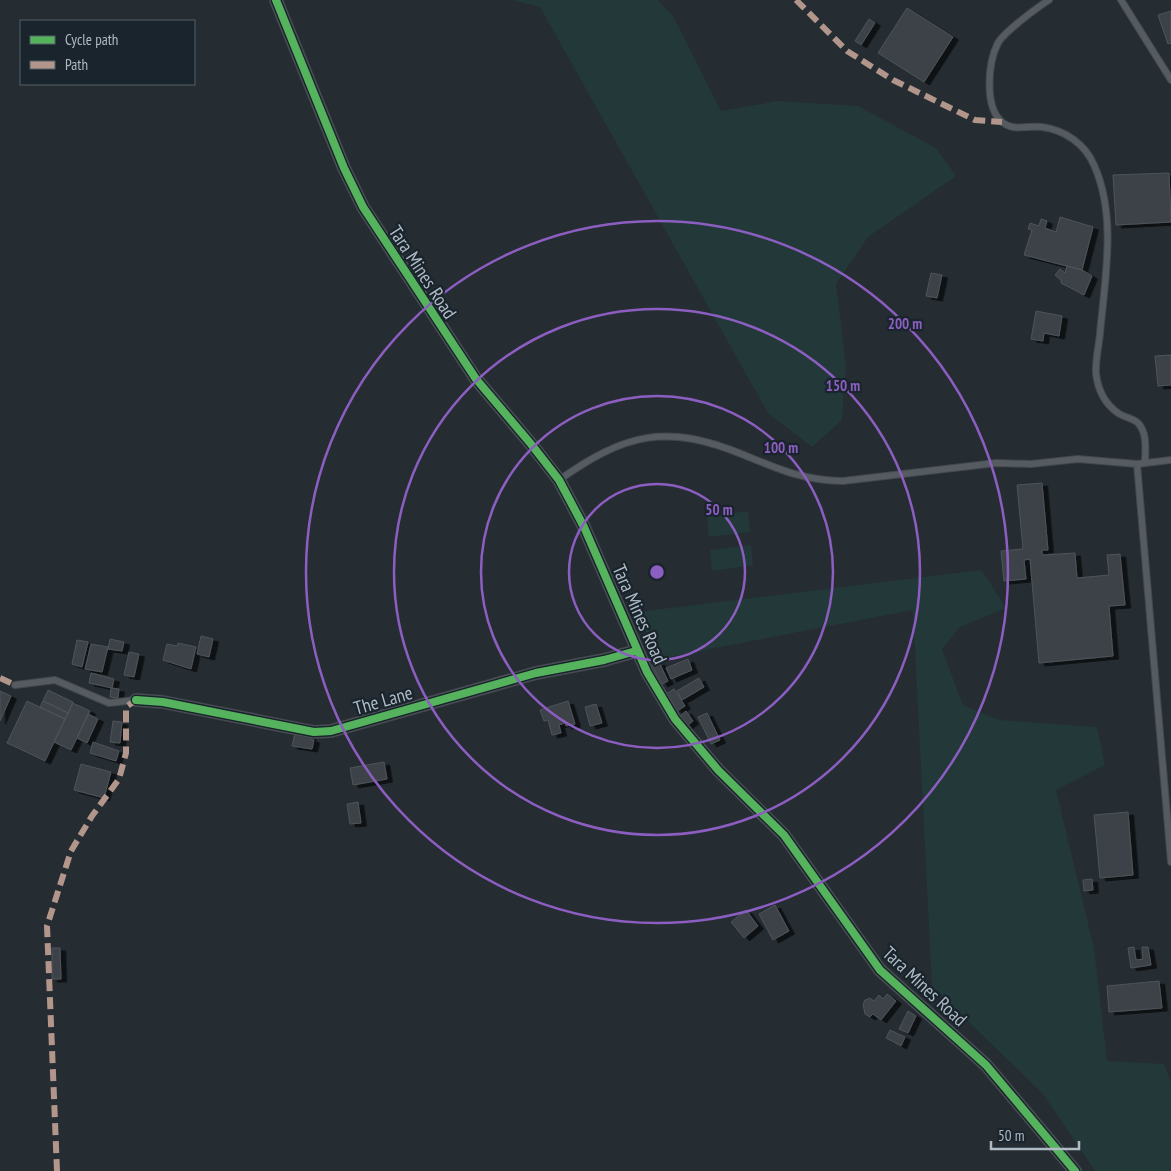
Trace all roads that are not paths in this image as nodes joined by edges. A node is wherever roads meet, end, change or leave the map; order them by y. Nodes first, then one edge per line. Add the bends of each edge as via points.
1 (276, 0) edge
2 (1049, 0) edge
3 (1121, 0) edge
4 (1171, 80) edge
5 (1171, 460) edge
6 (1145, 463) junction
7 (1137, 464) junction
8 (559, 480) junction
9 (636, 650) junction
10 (15, 685) dead end
11 (136, 700) joint
12 (1171, 862) edge
13 (1075, 1171) edge

1 - 8 street, Tara Mines Road via 363,208 476,379
2 - 6 lane via 998,43 988,83 994,111 1002,122 1016,128 1042,127 1066,134 1085,149 1094,164 1102,185 1108,238 1096,374 1102,397 1118,413 1138,423 1146,440
3 - 4 lane
5 - 6 lane
6 - 7 lane
7 - 8 lane via 1078,458 824,481 785,473 707,441 675,436 628,441 597,455
7 - 12 lane
8 - 9 street, Tara Mines Road via 584,526
9 - 11 street, The Lane via 604,660 536,673 331,731 314,732 163,702
9 - 13 street, Tara Mines Road via 675,719 718,770 784,835 880,970 986,1065
10 - 11 lane via 55,680 109,704

